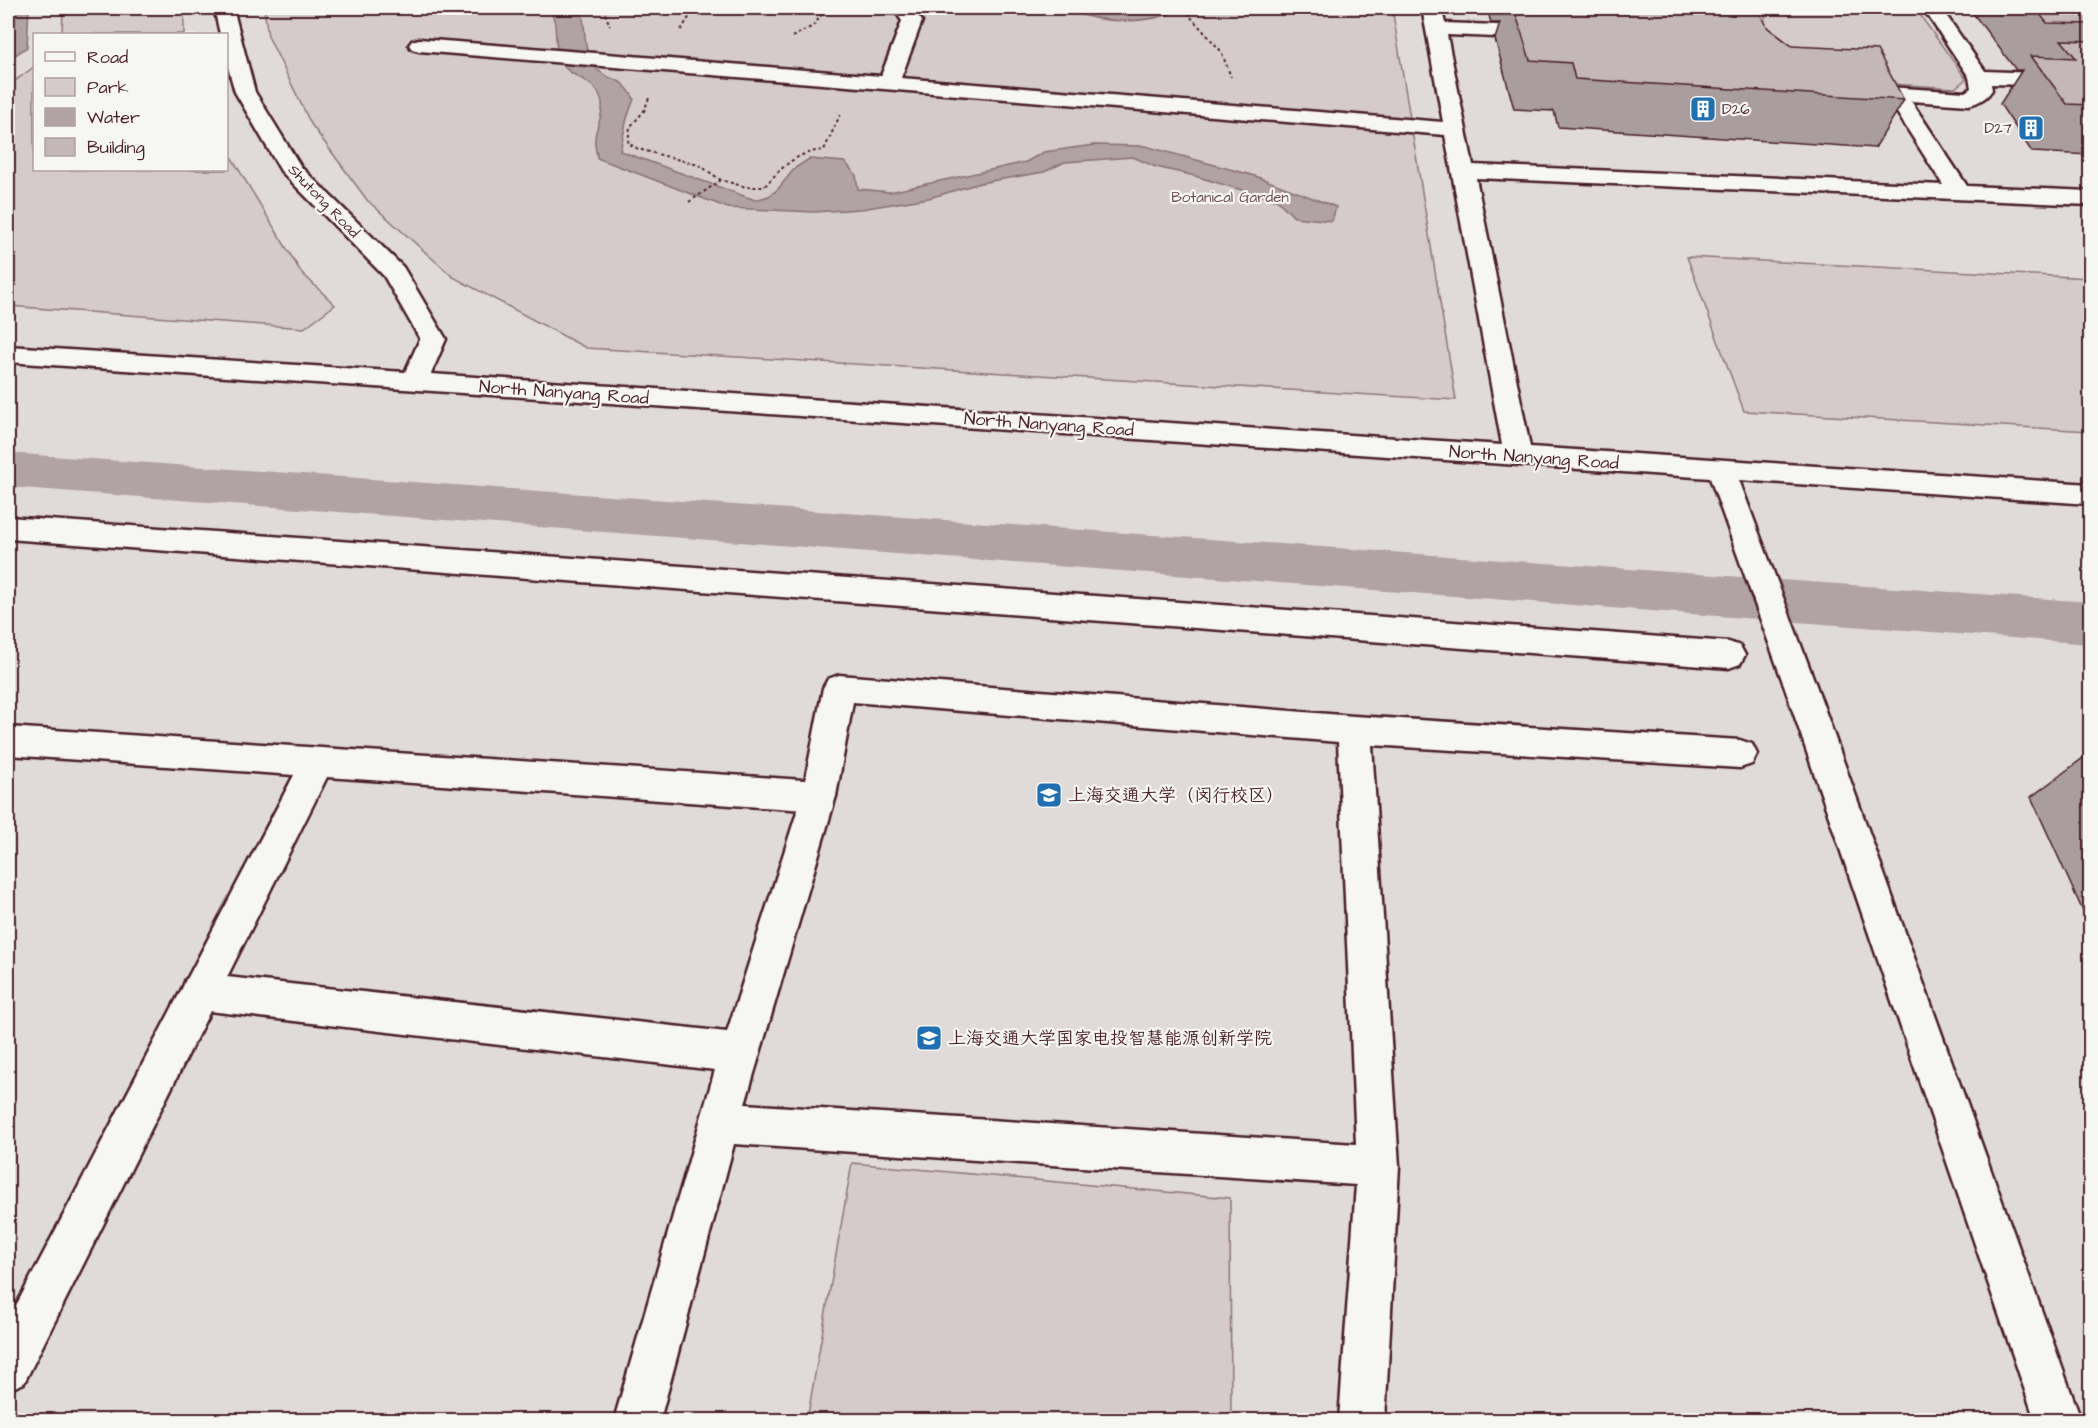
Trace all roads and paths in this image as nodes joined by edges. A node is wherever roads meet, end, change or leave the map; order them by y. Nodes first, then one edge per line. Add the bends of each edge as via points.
1 (223, 8) edge
2 (903, 8) edge
3 (1195, 8) edge
4 (1932, 8) edge
5 (1434, 18) edge
6 (1563, 34) edge
7 (419, 45) dead end
8 (651, 63) junction
9 (1979, 77) junction
10 (2091, 81) edge
11 (890, 82) junction
12 (1841, 89) edge
13 (1896, 94) junction
14 (842, 110) dead end
15 (1243, 112) junction
16 (1455, 129) junction
17 (1463, 171) junction
18 (721, 180) junction
19 (1960, 193) junction
20 (2091, 198) edge
21 (688, 202) dead end
22 (8, 354) edge
23 (414, 382) junction
24 (1518, 456) junction
25 (1721, 470) junction
26 (2091, 494) edge
27 (8, 528) edge
28 (1729, 655) dead end
29 (1354, 730) junction
30 (8, 741) edge
31 (1740, 754) dead end
32 (317, 763) junction
33 (819, 796) junction
34 (200, 992) junction
35 (741, 1053) junction
36 (719, 1123) junction
37 (1378, 1166) junction
38 (8, 1367) edge
39 (637, 1420) edge
40 (1362, 1420) edge
41 (2058, 1420) edge

1 - 23 street, Shutong Road via 245,93 292,171 393,272 432,339
2 - 11 street via 912,21
3 - 15 path via 1190,15 1220,46 1230,66 1233,96
4 - 9 street
5 - 6 street
5 - 16 street
7 - 8 street
8 - 11 street
8 - 18 path via 640,84 649,102 630,127 628,143 699,165
9 - 10 street
9 - 13 street via 1982,90 1969,99
11 - 15 street
12 - 13 street
13 - 19 street
14 - 18 path via 824,150 808,150 790,159 764,186 746,187
15 - 16 street
16 - 17 street
17 - 19 street
17 - 24 street
18 - 21 path
19 - 20 street
22 - 23 street, North Nanyang Road
23 - 24 street, North Nanyang Road
24 - 25 street, North Nanyang Road
25 - 26 street, North Nanyang Road
25 - 41 street
27 - 28 street
29 - 31 street
29 - 33 street via 839,688
29 - 37 street
30 - 32 street
32 - 33 street
32 - 34 street
33 - 35 street
34 - 35 street
34 - 38 street
35 - 36 street
36 - 37 street
36 - 39 street
37 - 40 street

